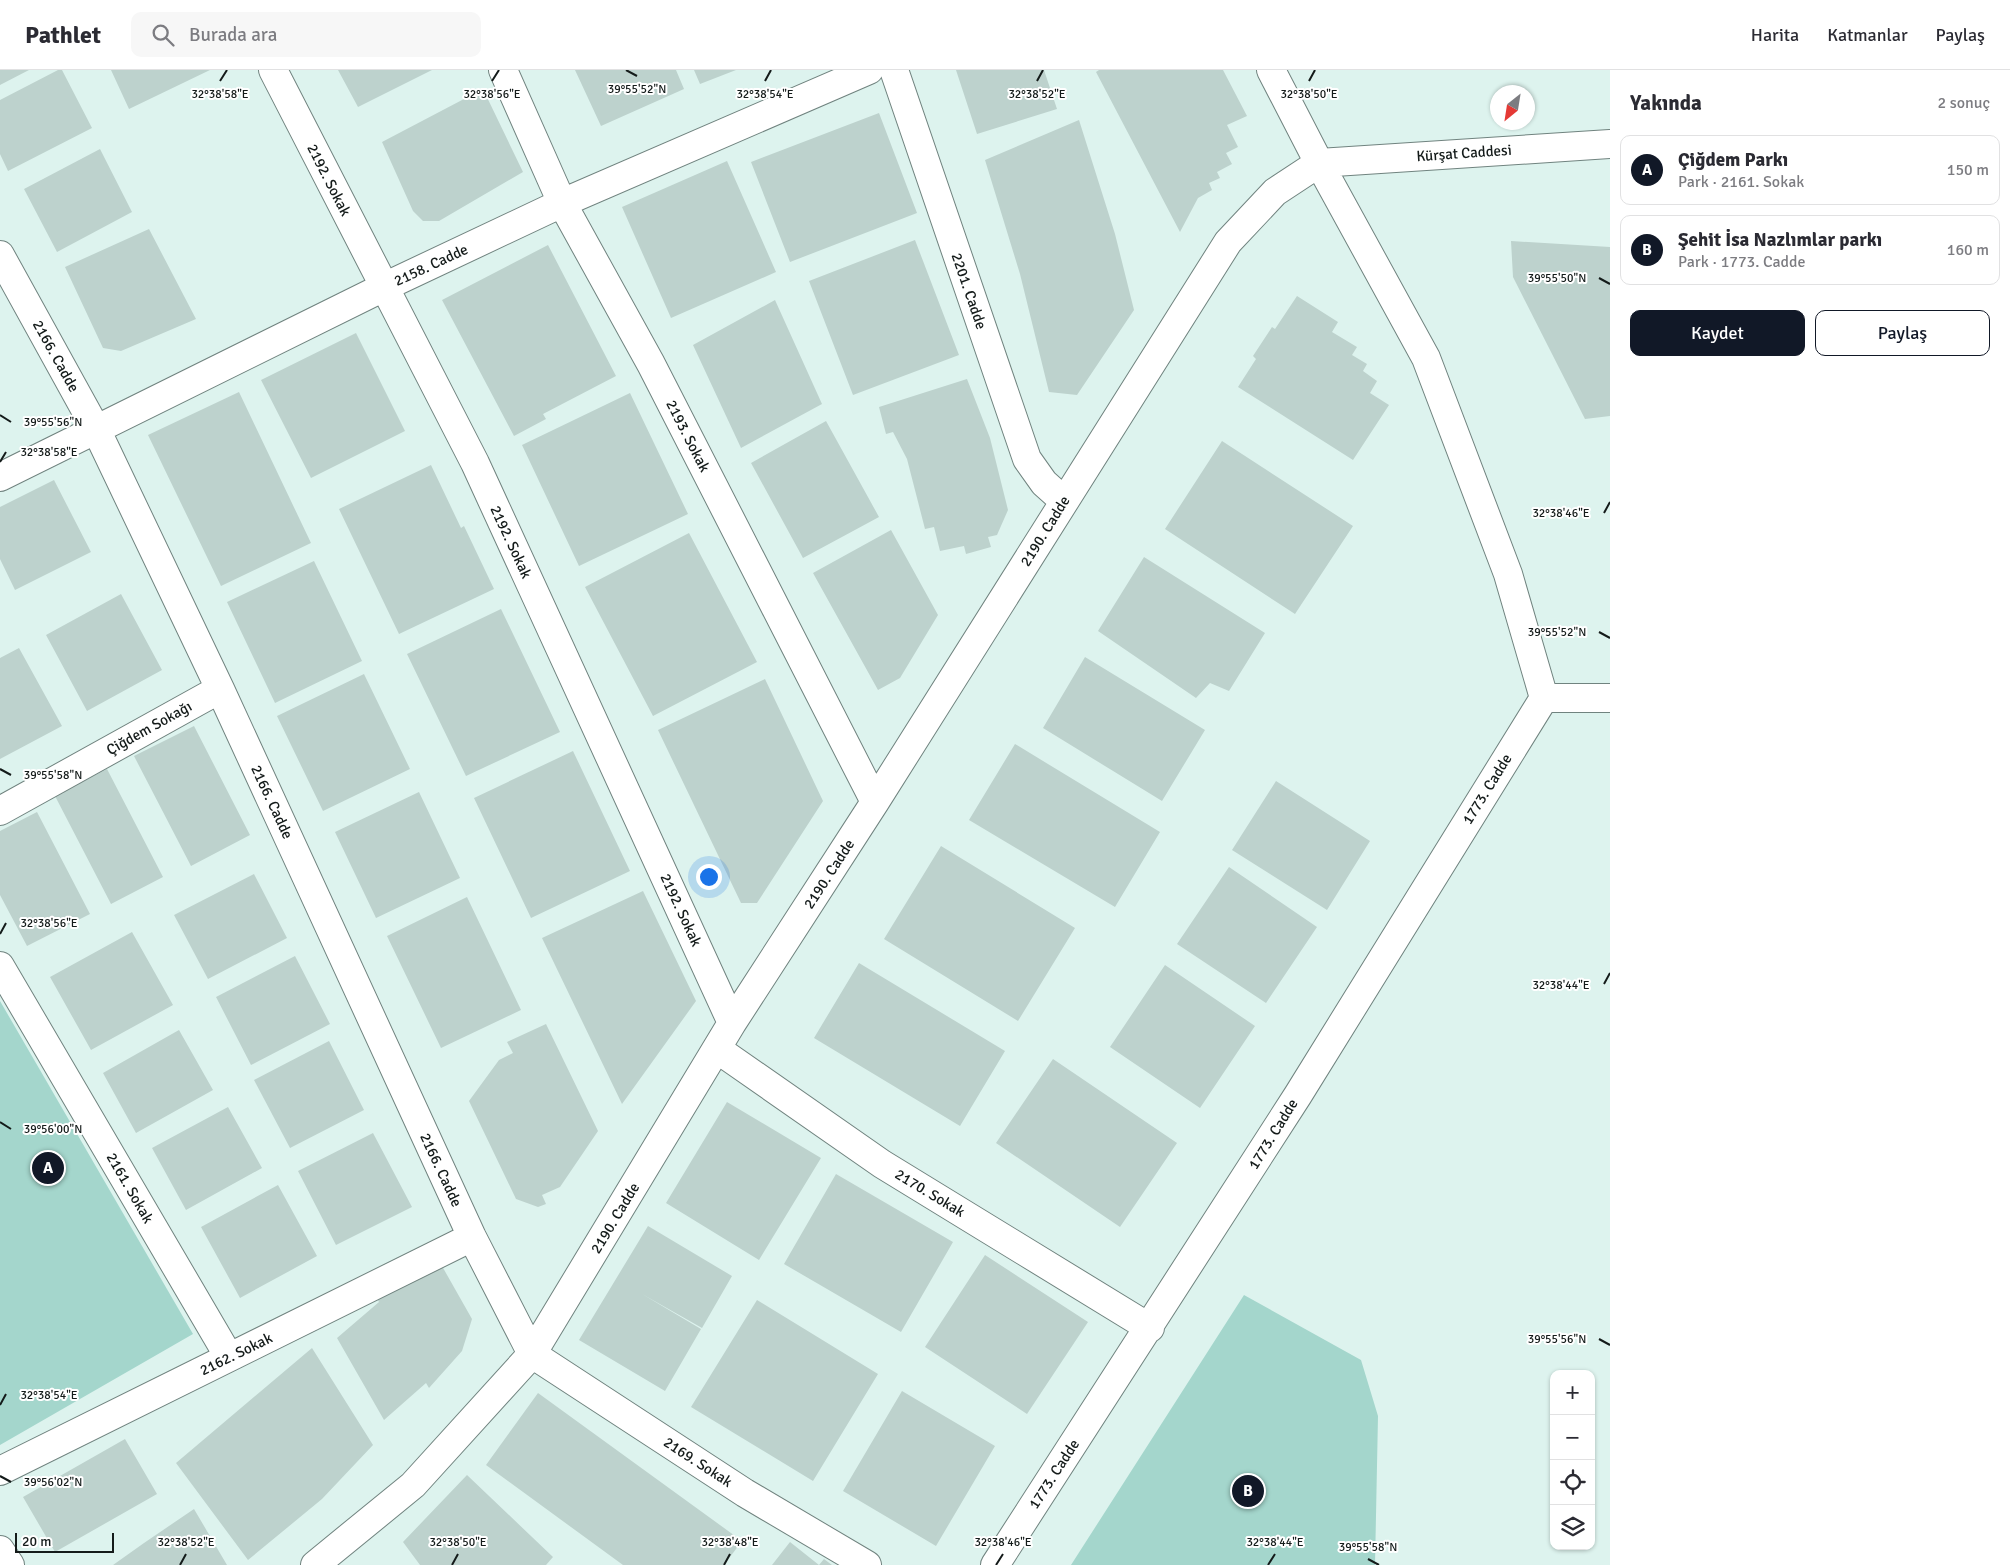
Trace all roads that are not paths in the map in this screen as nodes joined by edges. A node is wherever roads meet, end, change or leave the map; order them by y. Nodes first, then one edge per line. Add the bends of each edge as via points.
1 (272, 70) edge
2 (504, 70) edge
3 (869, 70) edge
4 (894, 70) edge
5 (1270, 70) edge
6 (1610, 144) edge
7 (1318, 163) junction
8 (562, 203) junction
9 (0, 255) edge
10 (384, 287) junction
11 (96, 429) junction
12 (0, 477) edge
13 (1064, 501) junction
14 (220, 689) junction
15 (1544, 698) junction
16 (1610, 698) edge
17 (875, 802) junction
18 (0, 812) edge
19 (0, 966) edge
20 (732, 1023) junction
21 (717, 1049) junction
22 (472, 1237) junction
23 (1150, 1328) junction
24 (532, 1354) junction
25 (229, 1357) junction
26 (0, 1471) edge
27 (0, 1550) edge
28 (10, 1565) edge
29 (315, 1565) edge
30 (867, 1565) edge
31 (995, 1565) edge

1 - 10 street, 2192. Sokak
2 - 8 street, 2193. Sokak
3 - 8 street, 2158. Cadde
4 - 13 street, 2201. Cadde via 1027,459 1044,483
5 - 7 street
6 - 7 street, Kürşat Caddesi
7 - 13 street, 2190. Cadde via 1275,192 1228,242
7 - 15 street via 1426,358 1508,574
8 - 10 street, 2158. Cadde
8 - 17 street, 2193. Sokak via 651,364
9 - 11 street, 2166. Cadde
10 - 11 street, 2158. Cadde
10 - 20 street, 2192. Sokak via 475,463
11 - 12 street, 2158. Cadde
11 - 14 street, 2166. Cadde
13 - 17 street, 2190. Cadde
14 - 18 street, Çiğdem Sokağı
14 - 22 street, 2166. Cadde
15 - 16 street
15 - 23 street, 1773. Cadde
17 - 20 street, 2190. Cadde
19 - 25 street, 2161. Sokak
20 - 21 street, 2190. Cadde
21 - 23 street, 2170. Sokak via 882,1164
21 - 24 street, 2190. Cadde
22 - 24 street, 2166. Cadde
22 - 25 street, 2162. Sokak
23 - 31 street, 1773. Cadde
24 - 29 street, 2190. Cadde via 413,1485
24 - 30 street, 2169. Sokak via 745,1493
25 - 26 street, 2162. Sokak
27 - 28 street

